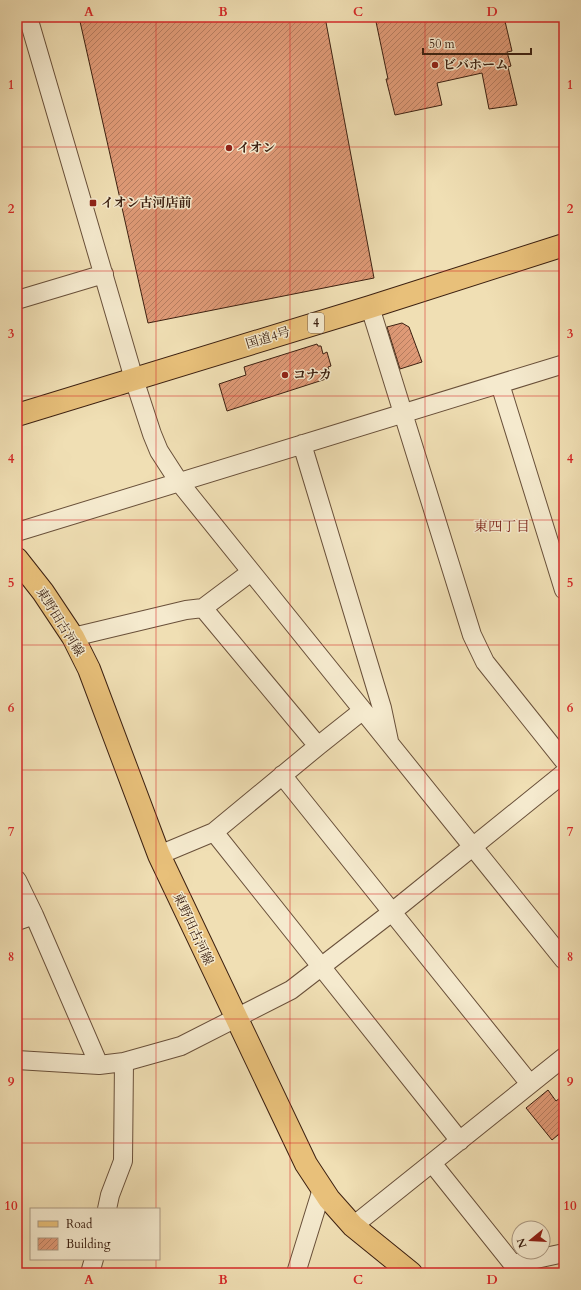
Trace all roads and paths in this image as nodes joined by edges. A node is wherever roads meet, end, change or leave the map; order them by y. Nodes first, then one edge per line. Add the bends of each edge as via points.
1 (28, 17) edge
2 (564, 246) edge
3 (104, 274) junction
4 (17, 300) edge
5 (370, 307) junction
6 (564, 364) edge
7 (134, 379) junction
8 (500, 384) junction
9 (403, 414) junction
10 (17, 415) edge
11 (302, 444) junction
12 (179, 482) junction
13 (17, 532) edge
14 (17, 558) edge
15 (251, 572) junction
16 (564, 590) edge
17 (203, 608) junction
18 (73, 637) junction
19 (362, 711) junction
20 (389, 744) junction
21 (318, 746) junction
22 (564, 762) edge
23 (564, 773) edge
24 (282, 775) junction
25 (214, 832) junction
26 (472, 846) junction
27 (159, 855) junction
28 (18, 883) edge
29 (392, 912) junction
30 (34, 915) junction
31 (17, 921) edge
32 (564, 960) edge
33 (321, 966) junction
34 (235, 1018) junction
35 (564, 1057) edge
36 (17, 1060) edge
37 (124, 1062) junction
38 (99, 1065) junction
39 (530, 1084) junction
40 (460, 1141) junction
41 (432, 1163) junction
42 (322, 1189) junction
43 (107, 1208) edge
44 (353, 1226) junction
45 (564, 1254) edge
46 (94, 1260) edge
47 (516, 1268) edge
48 (297, 1272) edge
49 (90, 1273) edge
50 (411, 1273) edge

1 - 3 street
2 - 5 main road, 国道4号 / 4
3 - 4 street
3 - 7 street
5 - 7 main road, 国道4号 / 4
5 - 9 street
6 - 8 street
7 - 10 main road, 国道4号 / 4
7 - 12 street via 159,451
8 - 9 street
8 - 16 street
9 - 11 street
9 - 22 street via 472,635 485,662
11 - 12 street
11 - 20 street via 382,708
12 - 13 street
12 - 15 street
14 - 18 main road, 東野田古河線 via 44,592
15 - 17 street
15 - 19 street
17 - 18 street
17 - 21 street
18 - 27 main road, 東野田古河線 via 89,669
19 - 20 street
19 - 21 street
20 - 26 street
21 - 24 street
23 - 26 street
24 - 25 street
24 - 29 street
25 - 27 street
25 - 33 street
26 - 29 street
26 - 32 street
27 - 34 main road, 東野田古河線
28 - 30 street
29 - 33 street
29 - 39 street
30 - 31 street
30 - 38 street
33 - 34 street via 291,990
33 - 40 street
34 - 37 street via 181,1046
34 - 42 main road, 東野田古河線 via 306,1164
35 - 39 street
36 - 38 street
37 - 38 street
37 - 43 street via 123,1161
39 - 40 street
40 - 41 street
41 - 44 street
41 - 47 street
42 - 44 main road, 東野田古河線
42 - 48 street
44 - 50 main road, 東野田古河線
45 - 47 street
46 - 49 street

